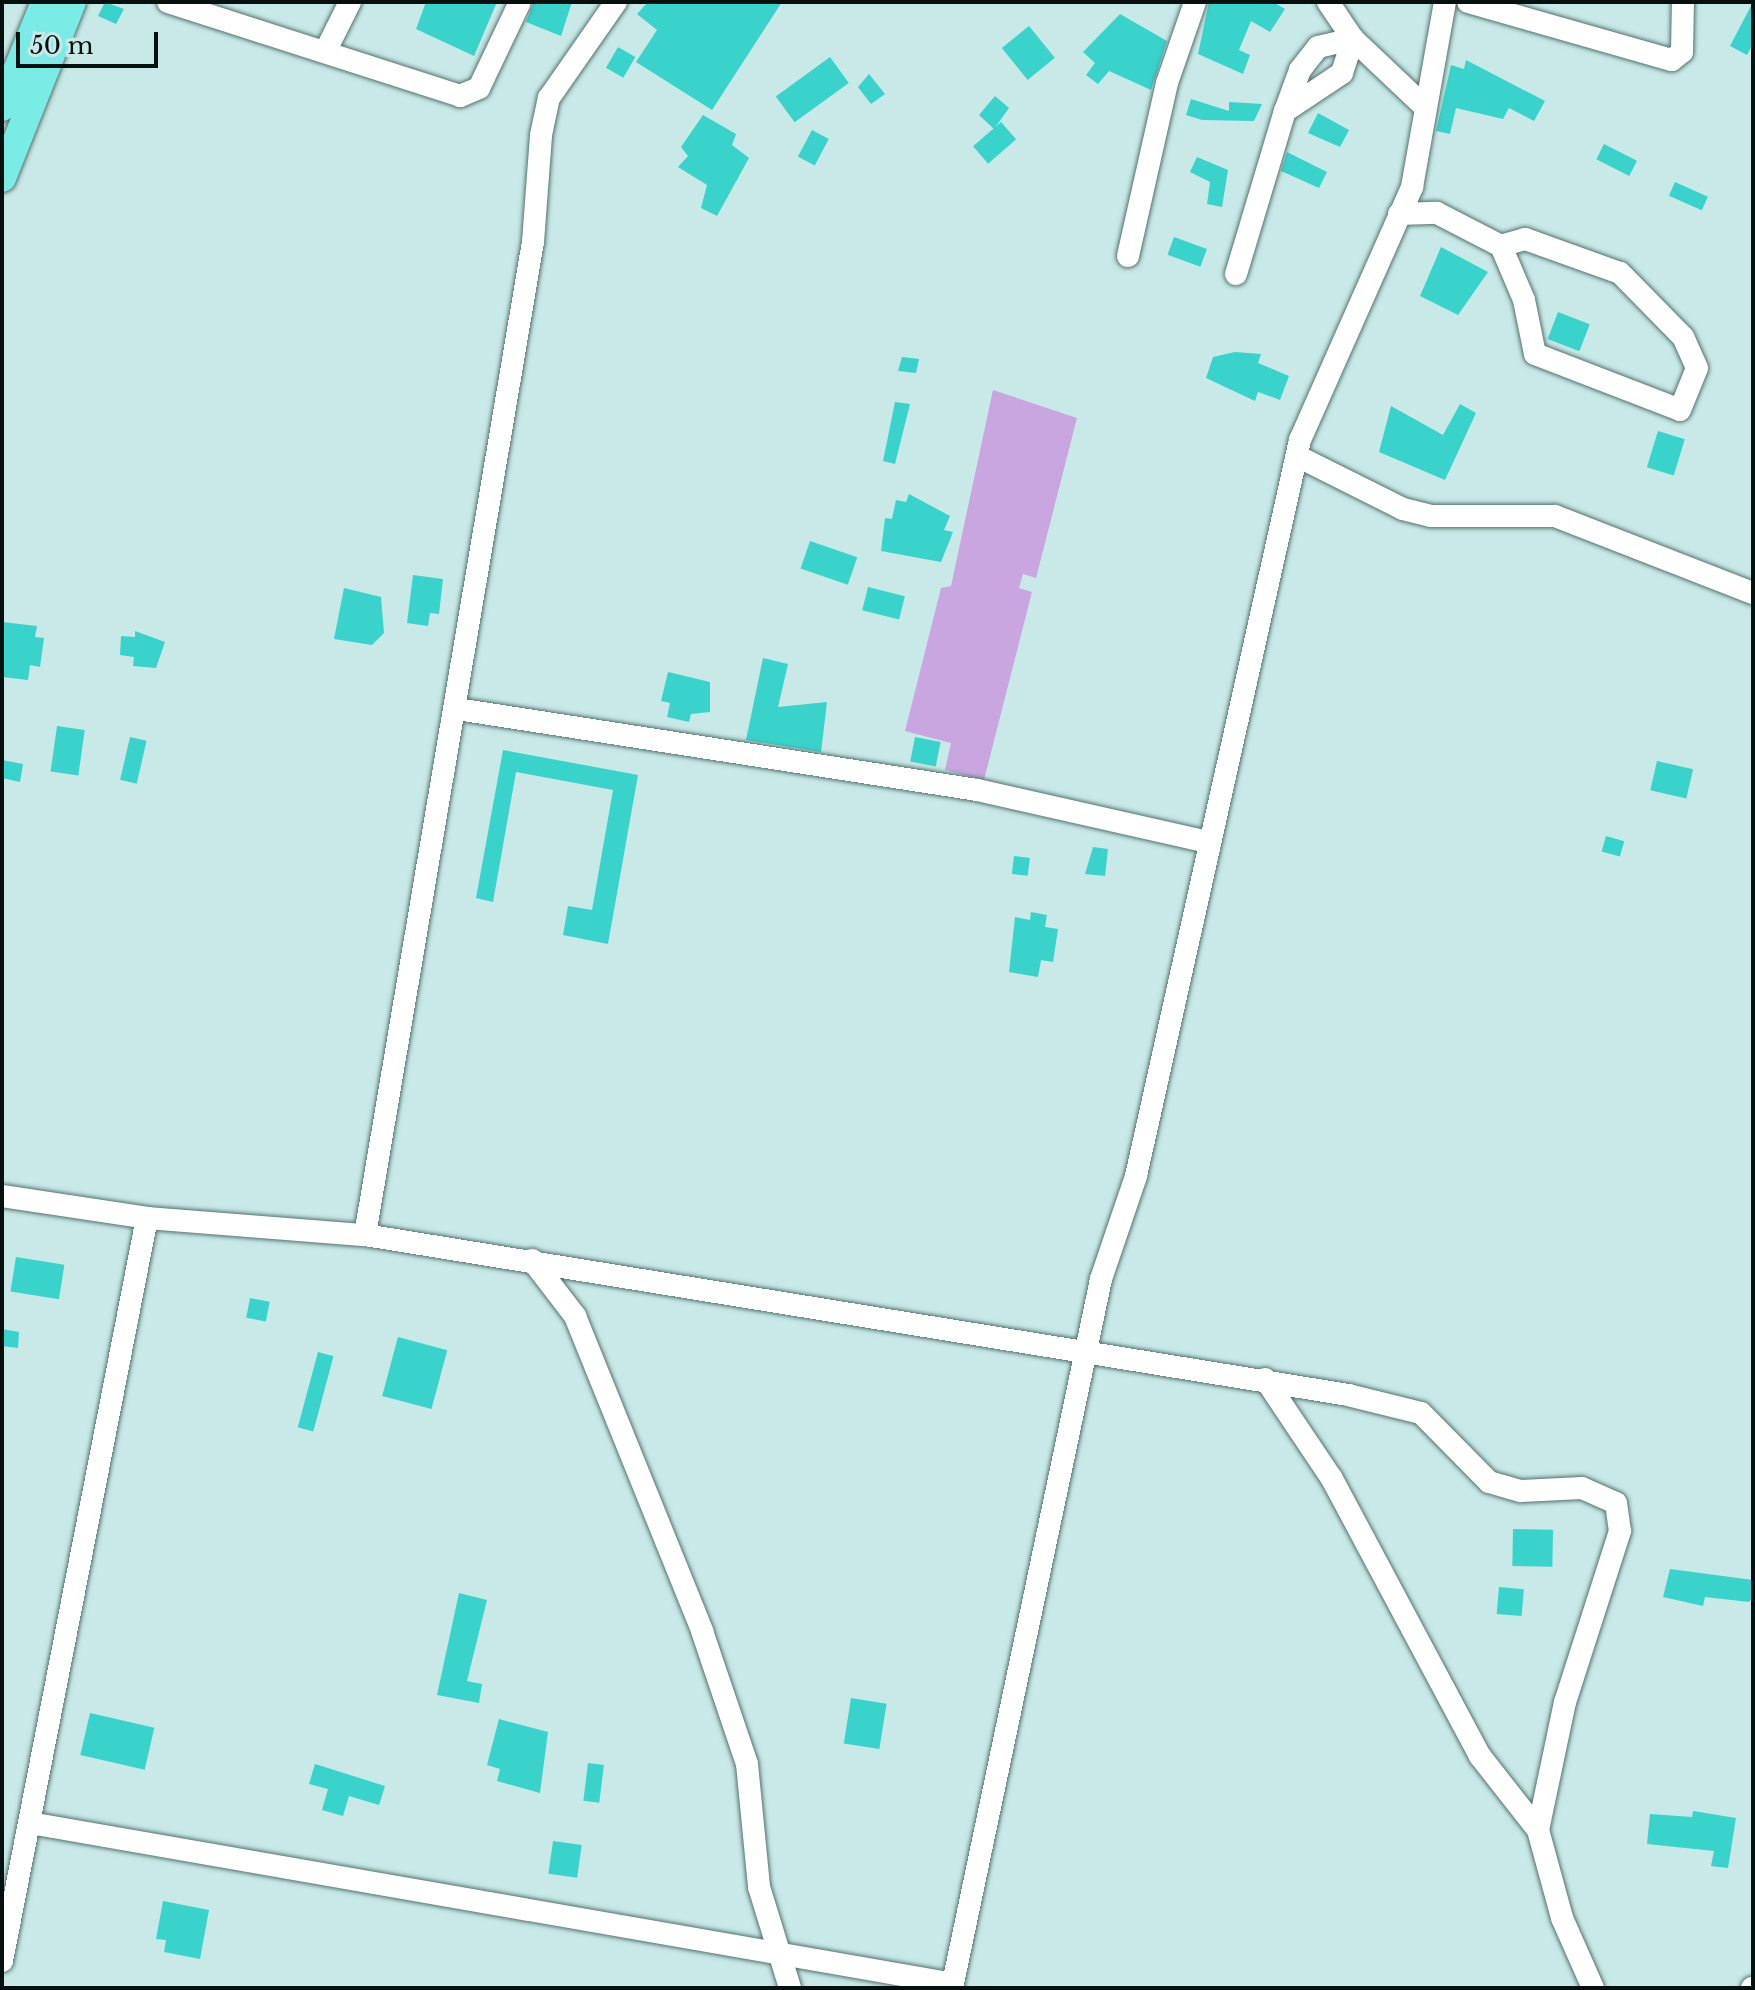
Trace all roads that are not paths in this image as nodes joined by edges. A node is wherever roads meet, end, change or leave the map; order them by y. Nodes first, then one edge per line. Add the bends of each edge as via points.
1 (45, 2) edge
2 (72, 2) edge
3 (168, 2) edge
4 (350, 2) edge
5 (520, 2) edge
6 (616, 2) edge
7 (1195, 2) edge
8 (1328, 2) edge
9 (1445, 2) edge
10 (1468, 2) edge
11 (1683, 2) edge
12 (1353, 39) junction
13 (326, 50) junction
14 (2, 107) edge
15 (1426, 108) junction
16 (1285, 111) junction
17 (2, 178) edge
18 (1399, 214) junction
19 (1501, 246) junction
20 (1128, 256) dead end
21 (1236, 274) dead end
22 (1299, 457) junction
23 (1753, 593) edge
24 (457, 709) junction
25 (1207, 842) junction
26 (2, 1196) edge
27 (147, 1218) junction
28 (365, 1235) junction
29 (532, 1260) junction
30 (1089, 1358) junction
31 (1265, 1379) junction
32 (30, 1823) junction
33 (1538, 1830) junction
34 (779, 1956) junction
35 (2, 1961) edge
36 (953, 1986) edge
37 (790, 1988) edge
38 (1593, 1988) edge

1 - 14 main road
2 - 17 main road
3 - 13 street
4 - 13 street
5 - 13 street via 479,88 460,96
6 - 24 street via 549,98 533,242
7 - 20 street via 1167,83
8 - 12 street
9 - 15 street
10 - 11 street via 1672,60 1682,52
12 - 15 street
12 - 16 street via 1342,73
12 - 16 street via 1318,47 1300,70
15 - 18 street via 1423,150
16 - 21 street
18 - 19 street via 1437,213
18 - 22 street via 1300,440
19 - 19 street via 1524,300 1535,354 1680,410 1697,368 1683,337 1620,273 1525,239
22 - 23 street via 1403,509 1431,516 1555,516
22 - 25 street
24 - 25 street via 977,790
24 - 28 street
25 - 30 street via 1136,1176 1101,1279
26 - 27 street
27 - 28 street
27 - 32 street
28 - 29 street
29 - 30 street
29 - 34 street via 575,1316 702,1631 747,1764 759,1887
30 - 31 street
30 - 36 street
31 - 33 street via 1332,1479 1480,1756
31 - 33 street via 1421,1413 1489,1482 1521,1491 1582,1488 1616,1503 1620,1531 1565,1702
32 - 34 street
32 - 35 street
33 - 38 street via 1562,1918
34 - 36 street
34 - 37 street

